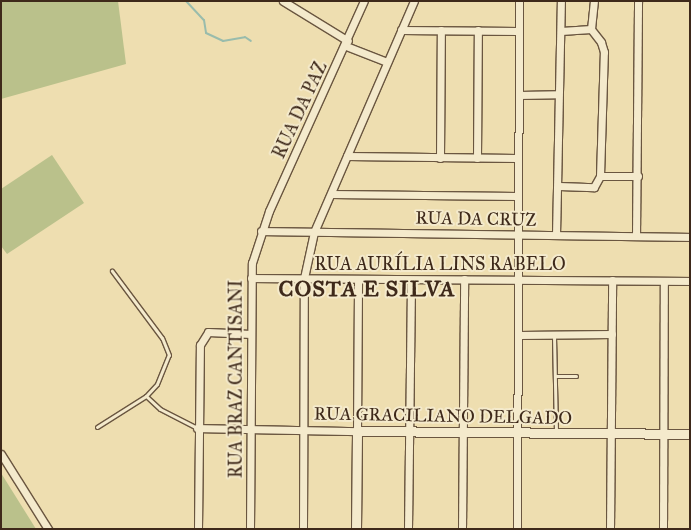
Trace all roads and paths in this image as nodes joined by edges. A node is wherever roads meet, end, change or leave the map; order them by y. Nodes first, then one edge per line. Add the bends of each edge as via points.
1 (283, 1) edge
2 (364, 1) edge
3 (414, 1) edge
4 (519, 1) edge
5 (561, 1) edge
6 (594, 1) edge
7 (638, 1) edge
8 (591, 29) junction
9 (401, 30) junction
10 (441, 30) junction
11 (478, 30) junction
12 (518, 31) junction
13 (562, 31) junction
14 (347, 44) junction
15 (387, 62) junction
16 (558, 94) junction
17 (519, 95) junction
18 (347, 156) junction
19 (440, 158) junction
20 (477, 158) junction
21 (517, 158) junction
22 (600, 176) junction
23 (638, 176) junction
24 (559, 186) junction
25 (331, 194) junction
26 (517, 196) junction
27 (261, 231) junction
28 (314, 232) junction
29 (517, 235) junction
30 (556, 235) junction
31 (636, 236) junction
32 (690, 237) edge
33 (112, 271) dead end
34 (251, 278) junction
35 (304, 278) junction
36 (518, 278) junction
37 (358, 279) junction
38 (464, 279) junction
39 (411, 280) junction
40 (612, 280) junction
41 (664, 281) junction
42 (690, 281) edge
43 (251, 334) junction
44 (612, 334) junction
45 (519, 335) junction
46 (554, 335) junction
47 (555, 376) junction
48 (576, 376) dead end
49 (146, 396) junction
50 (96, 427) dead end
51 (197, 428) junction
52 (250, 429) junction
53 (304, 430) junction
54 (357, 431) junction
55 (408, 432) junction
56 (462, 432) junction
57 (556, 433) junction
58 (518, 434) junction
59 (611, 434) junction
60 (664, 434) junction
61 (690, 434) edge
62 (1, 454) edge
63 (48, 529) edge
64 (198, 529) edge
65 (250, 529) edge
66 (303, 529) edge
67 (356, 529) edge
68 (408, 529) edge
69 (462, 529) edge
70 (517, 529) edge
71 (610, 529) edge
72 (663, 529) edge

1 - 14 street
2 - 14 street, RUA DA PAZ
3 - 9 street
4 - 12 street
5 - 13 street
6 - 8 street
7 - 23 street
8 - 13 street
8 - 22 street via 604,52
9 - 10 street
9 - 15 street
10 - 11 street
10 - 19 street
11 - 12 street
11 - 20 street
12 - 17 street
13 - 16 street
14 - 15 street
14 - 27 street, RUA DA PAZ
15 - 18 street
16 - 17 street
16 - 24 street
17 - 21 street
18 - 19 street
18 - 25 street
19 - 20 street
20 - 21 street
21 - 26 street
22 - 23 street
22 - 24 street via 594,187
23 - 31 street
24 - 30 street
25 - 26 street
25 - 28 street
26 - 29 street
27 - 28 street, RUA DA CRUZ
27 - 34 street, RUA BRAZ CANTISANI
28 - 29 street, RUA DA CRUZ
28 - 35 street
29 - 30 street, RUA DA CRUZ
29 - 36 street
30 - 31 street, RUA DA CRUZ
31 - 32 street, RUA DA CRUZ
33 - 49 lane via 168,350 168,360 157,384
34 - 35 street, RUA AURÍLIA LINS RABELO
34 - 43 street, RUA BRAZ CANTISANI
35 - 37 street, RUA AURÍLIA LINS RABELO
35 - 53 street
36 - 38 street, RUA AURÍLIA LINS RABELO
36 - 40 street, RUA AURÍLIA LINS RABELO
36 - 45 street
37 - 39 street, RUA AURÍLIA LINS RABELO
37 - 54 street
38 - 39 street, RUA AURÍLIA LINS RABELO
38 - 56 street
39 - 55 street
40 - 41 street, RUA AURÍLIA LINS RABELO
40 - 44 street
41 - 42 street, RUA AURÍLIA LINS RABELO
41 - 60 street
43 - 51 street via 205,334 199,349
43 - 52 street, RUA BRAZ CANTISANI
44 - 46 street
44 - 59 street
45 - 46 street
45 - 58 street
46 - 47 lane
47 - 48 lane
47 - 57 lane
49 - 50 lane
49 - 51 lane via 160,409
51 - 52 street, RUA GRACILIANO DELGADO
51 - 64 street
52 - 53 street, RUA GRACILIANO DELGADO
52 - 65 street, RUA BRAZ CANTISANI
53 - 54 street, RUA GRACILIANO DELGADO
53 - 66 street
54 - 55 street, RUA GRACILIANO DELGADO
54 - 67 street
55 - 56 street, RUA GRACILIANO DELGADO
55 - 68 street
56 - 58 street, RUA GRACILIANO DELGADO
56 - 69 street
57 - 58 street, RUA GRACILIANO DELGADO
57 - 59 street, RUA GRACILIANO DELGADO
58 - 70 street
59 - 60 street, RUA GRACILIANO DELGADO
59 - 71 street
60 - 61 street, RUA GRACILIANO DELGADO
60 - 72 street
62 - 63 street

